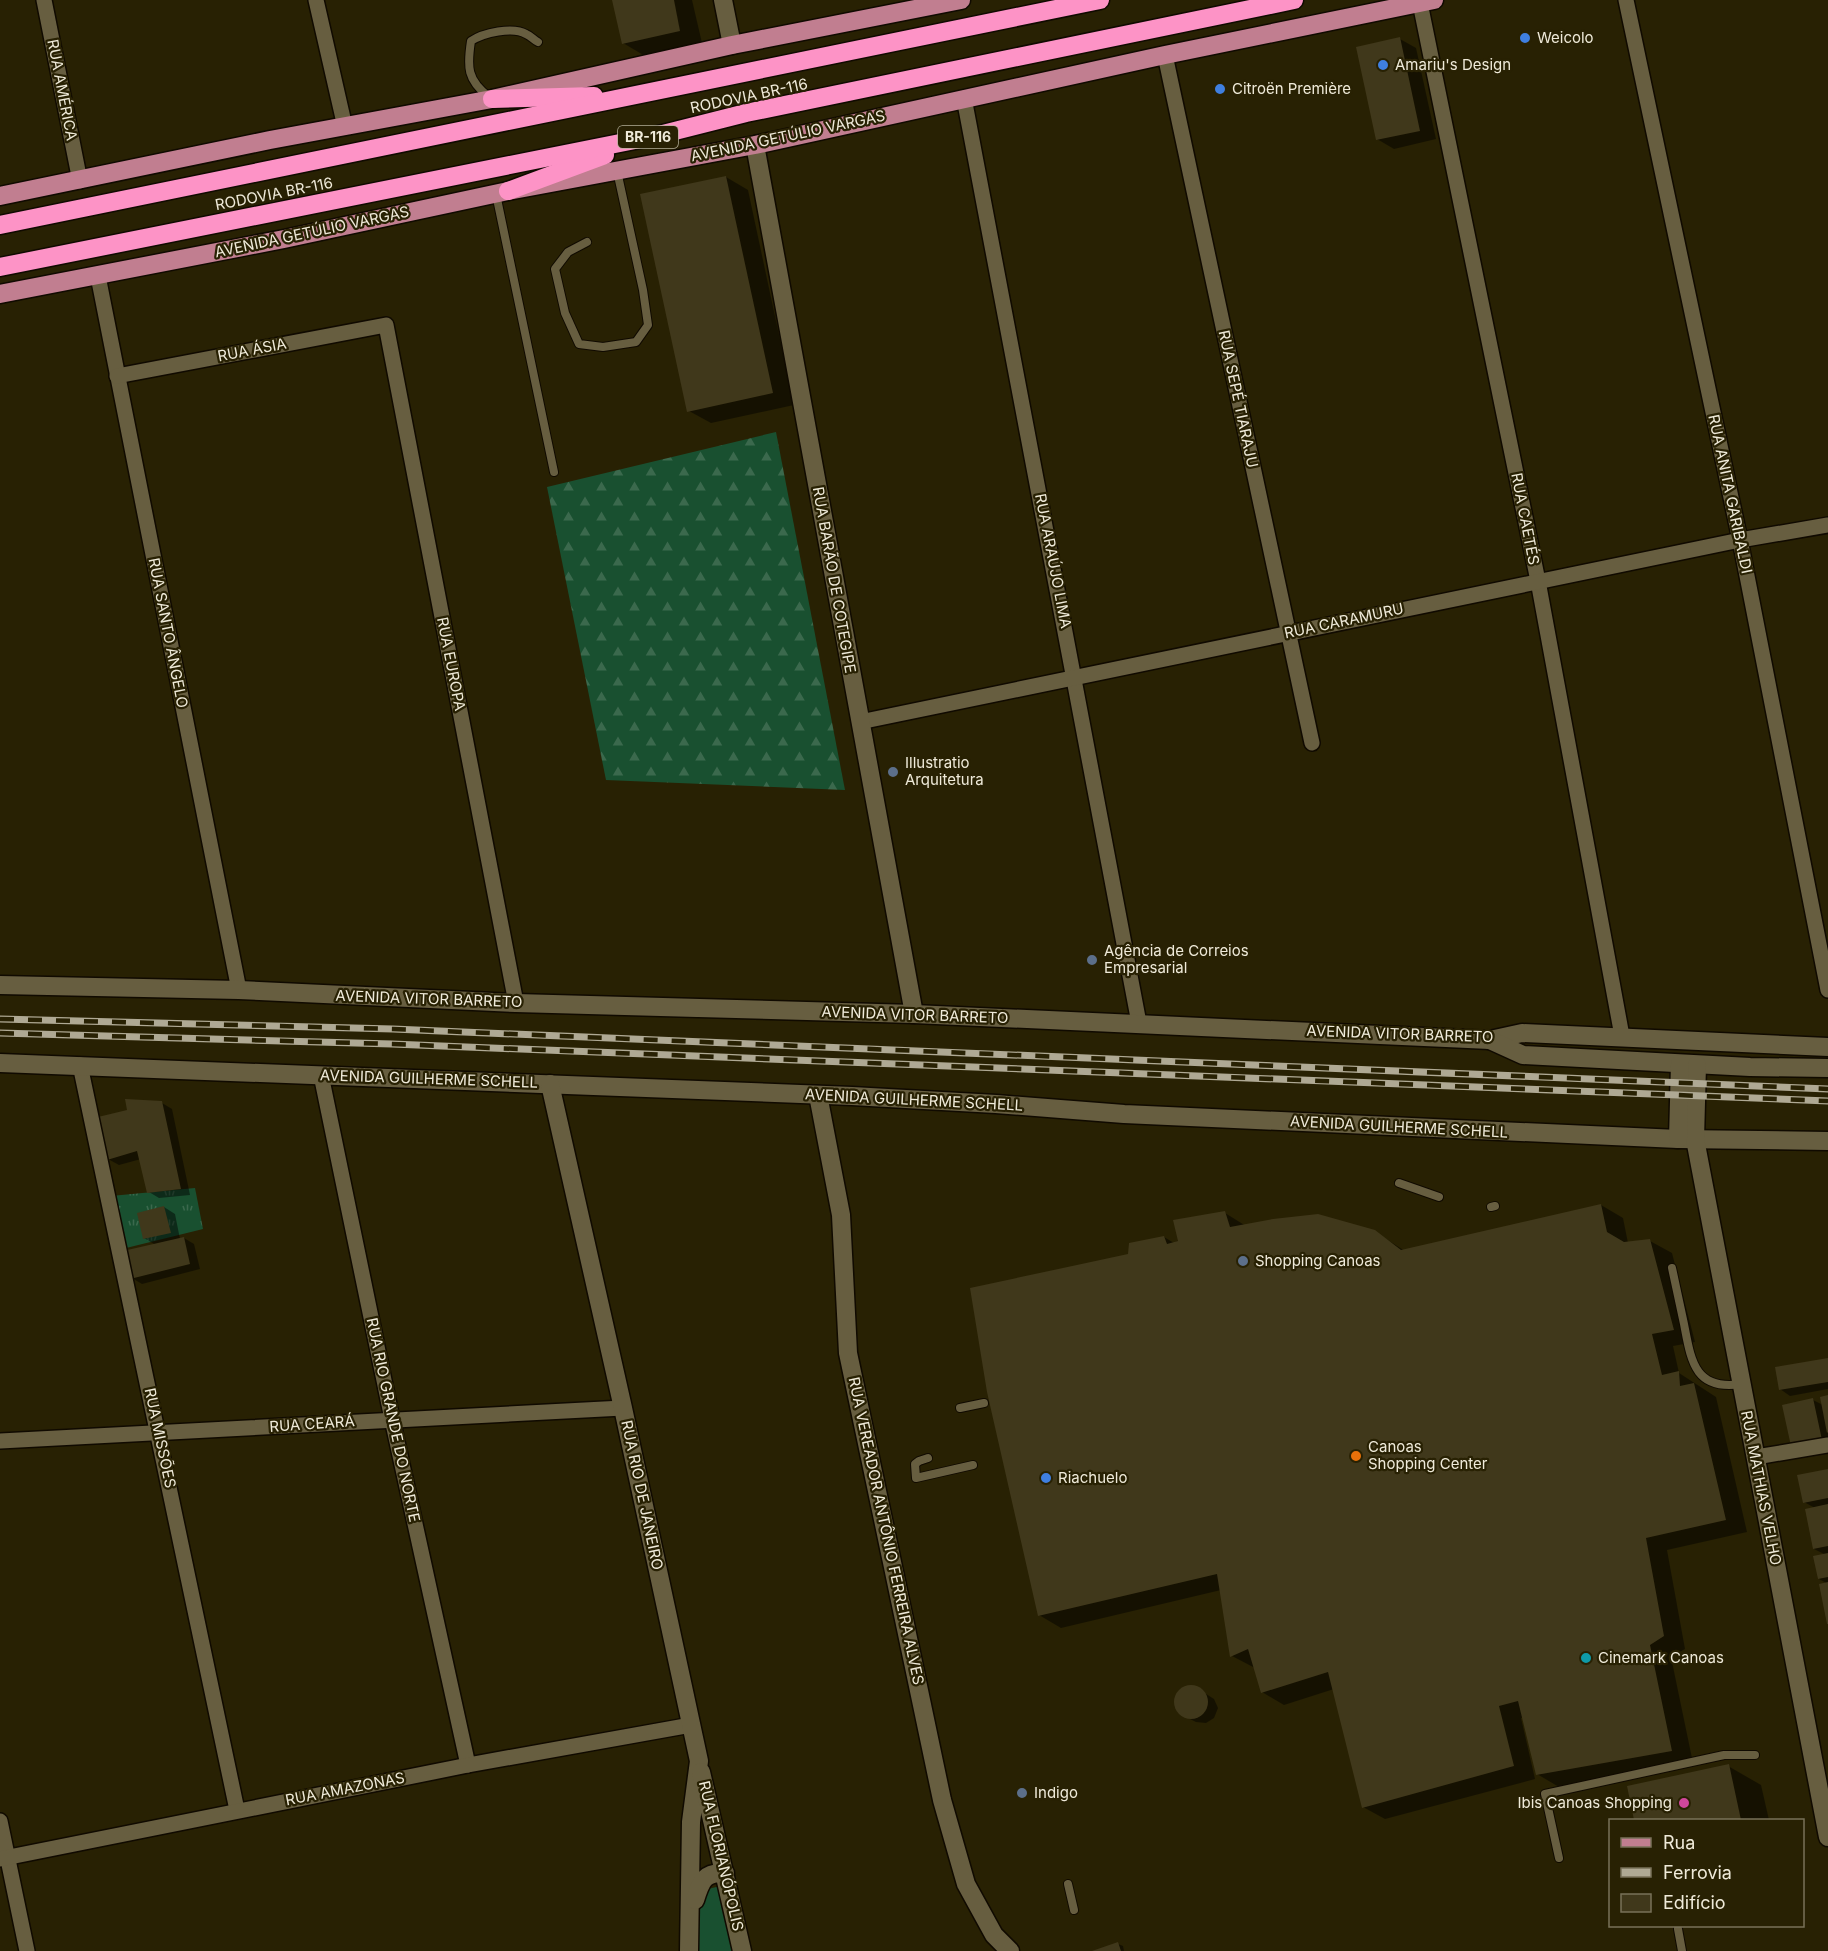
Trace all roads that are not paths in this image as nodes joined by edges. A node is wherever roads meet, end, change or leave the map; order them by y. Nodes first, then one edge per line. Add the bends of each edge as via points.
1 (44, 0) edge
2 (316, 0) edge
3 (723, 0) edge
4 (961, 0) edge
5 (1100, 0) edge
6 (1294, 0) edge
7 (1626, 0) edge
8 (1427, 2) edge
9 (538, 42) dead end
10 (732, 45) junction
11 (1165, 55) junction
12 (644, 94) junction
13 (964, 98) junction
14 (492, 99) junction
15 (345, 127) junction
16 (655, 136) junction
17 (756, 145) junction
18 (617, 171) junction
19 (80, 181) junction
20 (502, 193) junction
21 (0, 196) edge
22 (0, 225) edge
23 (587, 242) dead end
24 (0, 267) edge
25 (98, 276) junction
26 (0, 294) edge
27 (386, 325) joint
28 (117, 376) junction
29 (554, 472) dead end
30 (1828, 525) edge
31 (1740, 540) junction
32 (1538, 581) junction
33 (1288, 632) junction
34 (1075, 676) junction
35 (860, 722) junction
36 (1312, 742) dead end
37 (0, 985) edge
38 (239, 990) junction
39 (1828, 990) edge
40 (516, 1003) junction
41 (914, 1014) junction
42 (1139, 1023) junction
43 (1622, 1036) junction
44 (1490, 1040) junction
45 (1828, 1047) edge
46 (0, 1064) edge
47 (1689, 1064) junction
48 (80, 1065) junction
49 (1828, 1068) edge
50 (321, 1075) junction
51 (550, 1084) junction
52 (818, 1095) junction
53 (1687, 1139) junction
54 (1828, 1142) edge
55 (1399, 1183) dead end
56 (1439, 1197) dead end
57 (1672, 1268) dead end
58 (1742, 1384) junction
59 (984, 1403) dead end
60 (623, 1408) junction
61 (960, 1408) dead end
62 (392, 1419) junction
63 (159, 1434) junction
64 (0, 1441) edge
65 (1828, 1444) edge
66 (1756, 1457) junction
67 (928, 1458) dead end
68 (973, 1465) dead end
69 (691, 1725) junction
70 (1755, 1755) dead end
71 (699, 1761) junction
72 (468, 1765) junction
73 (237, 1810) junction
74 (0, 1821) edge
75 (1828, 1837) edge
76 (4, 1858) edge
77 (1559, 1858) dead end
78 (726, 1873) junction
79 (1068, 1884) dead end
80 (691, 1910) junction
81 (1074, 1910) dead end
82 (1678, 1929) dead end
83 (27, 1951) edge
84 (689, 1951) edge
85 (742, 1951) edge
86 (1010, 1951) edge
87 (1682, 1951) edge

1 - 19 street, RUA AMÉRICA
2 - 15 street
3 - 10 main road
4 - 10 main road
5 - 12 highway, RODOVIA BR-116
6 - 16 highway, RODOVIA BR-116 / BR-116 via 746,113
7 - 31 street, RUA ANITA GARIBALDI
8 - 11 main road, AVENIDA GETÚLIO VARGAS
8 - 32 street, RUA CAETÉS
9 - 14 lane via 525,32 515,31 481,34 471,41 471,76 475,86
10 - 14 main road
11 - 13 main road, AVENIDA GETÚLIO VARGAS
11 - 33 street, RUA SEPÉ TIARAJU
12 - 14 highway
12 - 22 highway, RODOVIA BR-116
13 - 17 main road, AVENIDA GETÚLIO VARGAS
13 - 34 street, RUA ARAÚJO LIMA
14 - 15 main road
15 - 19 main road
16 - 20 highway, BR-116
16 - 24 highway, RODOVIA BR-116 / BR-116
17 - 18 main road, AVENIDA GETÚLIO VARGAS
17 - 35 main road, RUA BARÃO DE COTEGIPE
18 - 20 main road, AVENIDA GETÚLIO VARGAS
18 - 23 lane via 648,325 636,342 579,344 565,313 555,269 568,252
19 - 21 main road
20 - 25 main road, AVENIDA GETÚLIO VARGAS
20 - 29 lane
25 - 26 main road, AVENIDA GETÚLIO VARGAS
25 - 28 street, RUA SANTO ÂNGELO
27 - 28 street, RUA ÁSIA
27 - 40 street, RUA EUROPA
28 - 38 street, RUA SANTO ÂNGELO
30 - 31 street, RUA CARAMURU
31 - 32 street, RUA CARAMURU
31 - 39 street, RUA ANITA GARIBALDI
32 - 33 street, RUA CARAMURU
32 - 43 street, RUA CAETÉS
33 - 34 street, RUA CARAMURU
33 - 36 street, RUA SEPÉ TIARAJU
34 - 35 street, RUA CARAMURU
34 - 42 street, RUA ARAÚJO LIMA
35 - 41 main road, RUA BARÃO DE COTEGIPE
37 - 38 main road, AVENIDA VITOR BARRETO
38 - 40 main road, AVENIDA VITOR BARRETO
40 - 41 main road, AVENIDA VITOR BARRETO
41 - 42 main road, AVENIDA VITOR BARRETO
42 - 44 main road, AVENIDA VITOR BARRETO
43 - 44 main road, AVENIDA VITOR BARRETO via 1522,1033
43 - 45 main road, AVENIDA VITOR BARRETO
44 - 47 main road via 1522,1055
46 - 48 main road, AVENIDA GUILHERME SCHELL
47 - 49 main road
47 - 53 main road, RUA MATHIAS VELHO
48 - 50 main road, AVENIDA GUILHERME SCHELL
48 - 63 street, RUA MISSÕES
50 - 51 main road, AVENIDA GUILHERME SCHELL
50 - 62 street, RUA RIO GRANDE DO NORTE
51 - 52 main road, AVENIDA GUILHERME SCHELL
51 - 60 main road, RUA RIO DE JANEIRO
52 - 53 main road, AVENIDA GUILHERME SCHELL via 1124,1114
52 - 86 main road, RUA VEREADOR ANTÔNIO FERREIRA ALVES via 841,1215 848,1353 942,1800 966,1884 994,1935
53 - 54 main road, AVENIDA GUILHERME SCHELL
53 - 58 main road, RUA MATHIAS VELHO
55 - 56 lane
57 - 58 lane via 1692,1362 1704,1378 1726,1386
58 - 66 main road, RUA MATHIAS VELHO
59 - 61 lane
60 - 62 street, RUA CEARÁ
60 - 69 main road, RUA RIO DE JANEIRO
62 - 63 street, RUA CEARÁ
62 - 72 street, RUA RIO GRANDE DO NORTE
63 - 64 street, RUA CEARÁ
63 - 73 street, RUA MISSÕES
65 - 66 street
66 - 75 main road, RUA MATHIAS VELHO
67 - 68 lane via 915,1464 916,1478
69 - 71 main road, RUA RIO DE JANEIRO
69 - 72 street, RUA AMAZONAS
70 - 77 lane via 1724,1755 1545,1794
71 - 78 main road, RUA FLORIANÓPOLIS
71 - 80 main road, RUA RIO DE JANEIRO via 691,1822
72 - 73 street, RUA AMAZONAS
73 - 76 street, RUA AMAZONAS
74 - 76 street
76 - 83 street
78 - 80 main road, RUA RIO DE JANEIRO via 707,1875
78 - 85 main road, RUA FLORIANÓPOLIS
79 - 81 lane
80 - 84 main road, RUA RIO DE JANEIRO
82 - 87 lane

